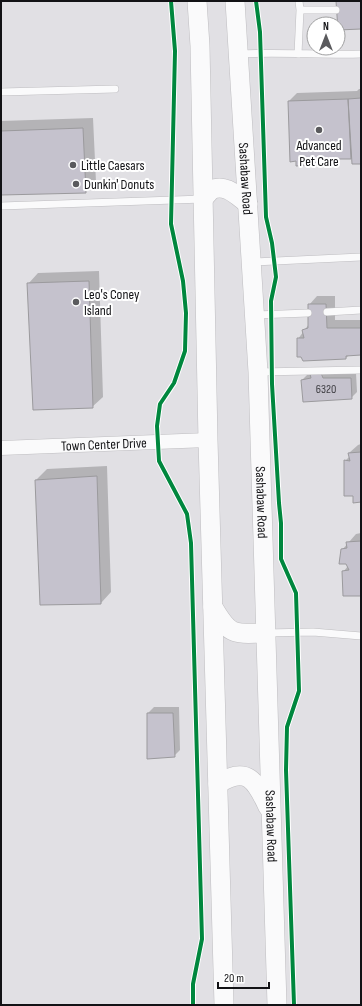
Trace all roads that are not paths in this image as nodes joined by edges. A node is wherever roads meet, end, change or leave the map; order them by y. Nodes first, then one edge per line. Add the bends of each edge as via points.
1 (197, 1) edge
2 (235, 1) edge
3 (299, 1) edge
4 (300, 10) junction
5 (336, 10) dead end
6 (238, 54) junction
7 (298, 54) junction
8 (361, 54) edge
9 (115, 89) dead end
10 (1, 92) edge
11 (203, 199) junction
12 (248, 204) junction
13 (1, 206) edge
14 (361, 256) edge
15 (252, 262) junction
16 (361, 310) edge
17 (327, 312) dead end
18 (308, 313) dead end
19 (255, 315) junction
20 (361, 370) edge
21 (258, 372) junction
22 (208, 440) junction
23 (1, 448) edge
24 (212, 605) junction
25 (266, 633) junction
26 (361, 636) edge
27 (218, 784) junction
28 (271, 814) junction
29 (224, 1005) edge
30 (277, 1005) edge

1 - 11 main road
2 - 6 main road, Sashabaw Road
3 - 4 lane
4 - 5 lane
4 - 7 lane
6 - 7 lane
6 - 12 main road, Sashabaw Road
7 - 8 lane
9 - 10 lane
11 - 12 main road via 211,190 225,188
11 - 13 lane
11 - 22 main road
12 - 15 main road, Sashabaw Road
14 - 15 lane
15 - 19 main road, Sashabaw Road
16 - 17 lane
18 - 19 lane
19 - 21 main road, Sashabaw Road
20 - 21 lane
21 - 25 main road, Sashabaw Road
22 - 23 street, Town Center Drive
22 - 24 main road
24 - 25 main road via 224,625 233,632
24 - 27 main road
25 - 26 lane via 313,632
25 - 28 main road, Sashabaw Road
27 - 28 main road via 233,776 250,779 259,787
27 - 29 main road
28 - 30 main road, Sashabaw Road

